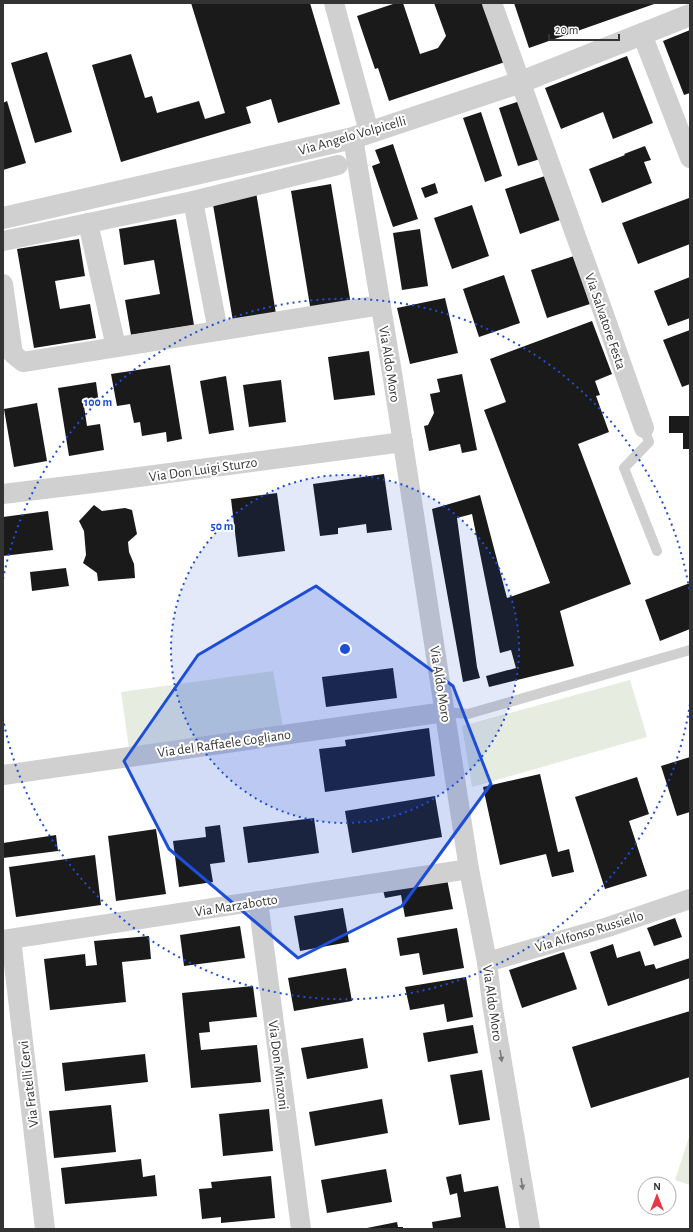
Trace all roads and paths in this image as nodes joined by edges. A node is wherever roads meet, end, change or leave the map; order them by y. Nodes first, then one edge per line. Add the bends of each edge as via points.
1 (334, 3) edge
2 (492, 3) edge
3 (690, 15) edge
4 (642, 34) junction
5 (521, 82) junction
6 (361, 135) junction
7 (690, 158) edge
8 (338, 165) dead end
9 (193, 201) junction
10 (3, 218) edge
11 (88, 223) junction
12 (3, 241) edge
13 (3, 284) edge
14 (381, 305) junction
15 (218, 330) junction
16 (116, 347) junction
17 (644, 428) joint
18 (403, 442) junction
19 (3, 494) edge
20 (657, 551) dead end
21 (690, 650) edge
22 (445, 712) junction
23 (3, 775) edge
24 (469, 869) junction
25 (690, 900) edge
26 (258, 901) junction
27 (7, 939) edge
28 (488, 962) junction
29 (45, 1229) edge
30 (301, 1229) edge
31 (530, 1229) edge

1 - 6 street, Via Aldo Moro
2 - 5 street, Via Salvatore Festa
3 - 4 street, Via Angelo Volpicelli
4 - 5 street, Via Angelo Volpicelli
4 - 7 street
5 - 6 street, Via Angelo Volpicelli
5 - 17 street, Via Salvatore Festa
6 - 10 street, Via Angelo Volpicelli
6 - 14 street, Via Aldo Moro
8 - 9 street
9 - 11 street
9 - 15 street
11 - 12 street
11 - 16 street
13 - 16 street via 13,354 23,362
14 - 15 street
14 - 18 street, Via Aldo Moro
15 - 16 street
17 - 20 lane, Via Salvatore Festa via 649,442 624,468
18 - 19 street, Via Don Luigi Sturzo
18 - 22 street, Via Aldo Moro
21 - 22 lane via 468,714
22 - 23 street, Via del Raffaele Cogliano
22 - 24 street, Via Aldo Moro
24 - 26 street, Via Marzabotto
24 - 28 street, Via Aldo Moro
25 - 28 street, Via Alfonso Russiello
26 - 27 street, Via Marzabotto
26 - 30 street, Via Don Minzoni
27 - 29 street, Via Fratelli Cervi
28 -> 31 street, Via Aldo Moro via 492,1003

